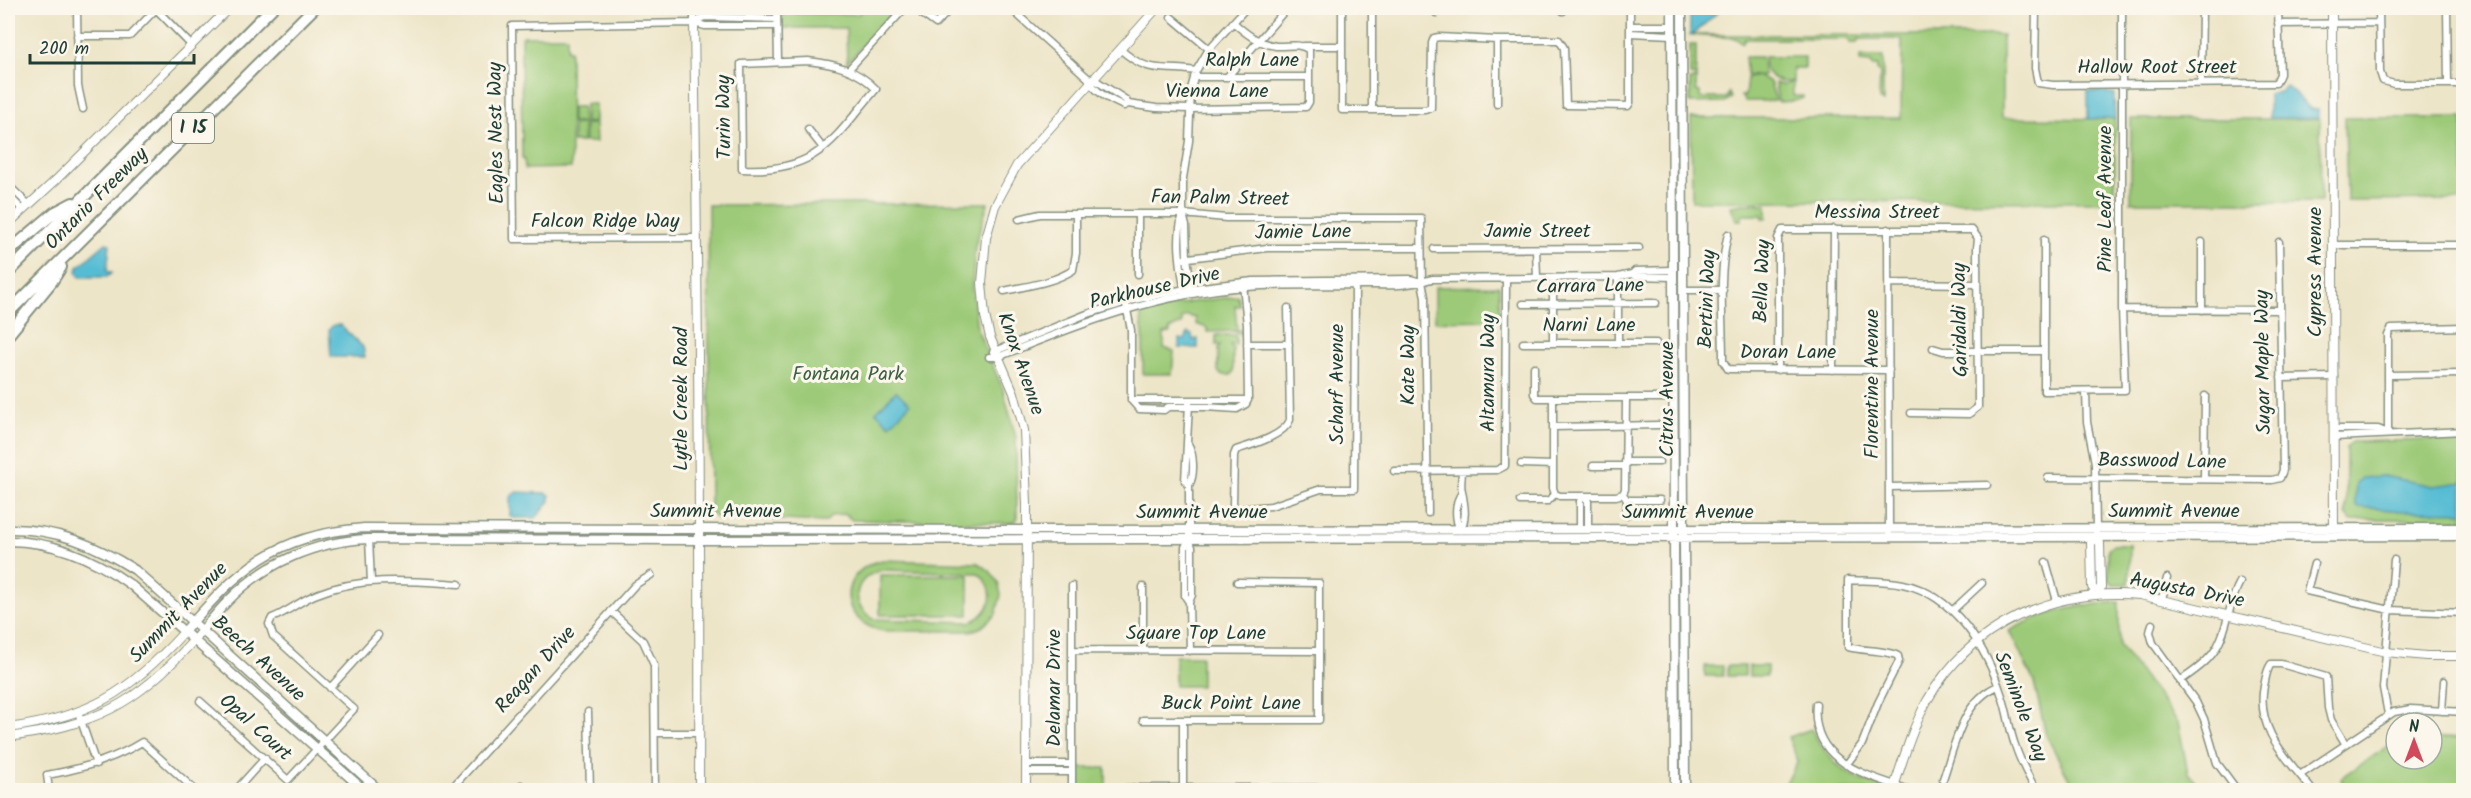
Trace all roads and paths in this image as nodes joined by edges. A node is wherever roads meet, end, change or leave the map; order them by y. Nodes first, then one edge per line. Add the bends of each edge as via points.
1 (78, 8) edge
2 (156, 8) edge
3 (229, 8) edge
4 (272, 8) edge
5 (314, 8) edge
6 (694, 8) edge
7 (777, 8) edge
8 (905, 8) edge
9 (914, 8) edge
10 (951, 8) edge
11 (1010, 8) edge
12 (1157, 8) edge
13 (1246, 8) edge
14 (1287, 8) edge
15 (1342, 8) edge
16 (1372, 8) edge
17 (1630, 8) edge
18 (1672, 8) edge
19 (1682, 8) edge
20 (2036, 8) edge
21 (2122, 8) edge
22 (2202, 8) edge
23 (2278, 8) edge
24 (2332, 8) edge
25 (2379, 8) edge
26 (2447, 8) edge
27 (1171, 17) dead end
28 (777, 22) junction
29 (1233, 22) junction
30 (694, 23) junction
31 (2379, 23) junction
32 (2278, 24) junction
33 (2332, 24) junction
34 (1630, 30) junction
35 (1672, 30) junction
36 (8, 35) edge
37 (77, 36) junction
38 (1258, 40) junction
39 (1497, 40) junction
40 (191, 45) junction
41 (1301, 46) junction
42 (1342, 46) junction
43 (1120, 49) junction
44 (1209, 49) junction
45 (778, 62) junction
46 (849, 69) junction
47 (1195, 74) junction
48 (1227, 77) junction
49 (1309, 77) junction
50 (1091, 80) junction
51 (2201, 82) junction
52 (2123, 83) junction
53 (2448, 84) junction
54 (2463, 84) edge
55 (1497, 104) dead end
56 (83, 109) dead end
57 (1189, 109) junction
58 (1372, 110) junction
59 (807, 129) dead end
60 (8, 138) edge
61 (824, 148) junction
62 (8, 185) edge
63 (8, 195) edge
64 (84, 197) junction
65 (26, 208) junction
66 (1076, 214) junction
67 (1138, 214) junction
68 (1183, 214) junction
69 (1421, 218) joint
70 (1019, 219) dead end
71 (8, 224) edge
72 (1834, 229) junction
73 (1888, 229) junction
74 (1782, 230) joint
75 (1972, 230) joint
76 (1728, 234) dead end
77 (696, 238) junction
78 (514, 239) joint
79 (2044, 240) dead end
80 (2202, 242) dead end
81 (2279, 242) dead end
82 (2333, 245) junction
83 (2463, 245) edge
84 (1420, 248) junction
85 (1639, 248) dead end
86 (72, 249) junction
87 (1434, 249) dead end
88 (1536, 249) junction
89 (8, 252) edge
90 (1184, 259) junction
91 (8, 273) edge
92 (1138, 274) dead end
93 (1673, 274) junction
94 (1618, 277) junction
95 (1536, 278) junction
96 (1553, 278) junction
97 (1506, 279) junction
98 (1422, 282) junction
99 (1355, 283) junction
100 (1889, 283) junction
101 (1977, 284) junction
102 (1244, 285) junction
103 (1684, 290) junction
104 (1723, 290) junction
105 (1004, 291) dead end
106 (1188, 292) junction
107 (1618, 303) junction
108 (1656, 303) dead end
109 (1524, 304) dead end
110 (1553, 304) junction
111 (1126, 305) junction
112 (1288, 308) dead end
113 (2122, 309) junction
114 (2202, 310) junction
115 (2280, 310) junction
116 (8, 314) edge
117 (2463, 327) edge
118 (8, 335) edge
119 (1522, 343) dead end
120 (1553, 343) junction
121 (1618, 343) junction
122 (1656, 343) dead end
123 (1247, 344) junction
124 (1289, 344) junction
125 (1933, 348) dead end
126 (2044, 351) junction
127 (1978, 352) junction
128 (997, 353) junction
129 (1724, 366) joint
130 (1534, 367) dead end
131 (1833, 369) junction
132 (1889, 369) junction
133 (1778, 370) junction
134 (2463, 374) edge
135 (2389, 375) junction
136 (2334, 377) junction
137 (2281, 378) junction
138 (2086, 392) junction
139 (2205, 396) dead end
140 (1674, 398) junction
141 (1553, 399) junction
142 (1626, 399) junction
143 (1189, 404) junction
144 (1911, 413) dead end
145 (1659, 425) dead end
146 (1553, 427) junction
147 (1626, 427) junction
148 (2463, 431) edge
149 (2334, 433) junction
150 (2388, 433) junction
151 (1659, 462) dead end
152 (1521, 464) dead end
153 (1625, 464) junction
154 (1553, 465) junction
155 (1593, 466) dead end
156 (1394, 471) dead end
157 (1427, 471) junction
158 (1462, 471) junction
159 (2095, 477) junction
160 (2048, 478) dead end
161 (2204, 480) junction
162 (2277, 480) joint
163 (1987, 485) dead end
164 (1889, 487) junction
165 (1555, 494) junction
166 (1584, 496) junction
167 (1625, 497) junction
168 (1660, 500) dead end
169 (1520, 501) dead end
170 (1580, 509) junction
171 (1588, 509) junction
172 (1428, 513) dead end
173 (1626, 515) dead end
174 (700, 528) junction
175 (2463, 528) edge
176 (8, 529) edge
177 (1460, 530) junction
178 (1584, 530) junction
179 (2334, 532) junction
180 (2096, 533) junction
181 (1026, 534) junction
182 (1189, 534) junction
183 (1675, 534) junction
184 (1685, 534) junction
185 (1889, 534) junction
186 (2463, 536) edge
187 (369, 538) junction
188 (699, 540) junction
189 (8, 541) edge
190 (2394, 560) dead end
191 (2046, 562) dead end
192 (2314, 564) dead end
193 (651, 575) dead end
194 (2167, 578) dead end
195 (371, 582) junction
196 (1237, 582) dead end
197 (2240, 582) dead end
198 (1982, 583) dead end
199 (459, 584) dead end
200 (1072, 586) dead end
201 (1143, 587) dead end
202 (2097, 594) junction
203 (2162, 599) junction
204 (2057, 601) junction
205 (2390, 610) junction
206 (611, 611) junction
207 (1952, 611) junction
208 (2463, 614) edge
209 (2227, 615) junction
210 (193, 622) junction
211 (2152, 624) dead end
212 (202, 631) junction
213 (184, 632) junction
214 (378, 634) dead end
215 (193, 641) junction
216 (1976, 643) junction
217 (1072, 650) junction
218 (1143, 650) junction
219 (1190, 651) junction
220 (1319, 651) junction
221 (2386, 652) junction
222 (2463, 656) edge
223 (2180, 681) junction
224 (2444, 681) dead end
225 (1998, 686) junction
226 (330, 688) junction
227 (200, 701) dead end
228 (1816, 704) dead end
229 (2387, 711) edge
230 (2402, 711) edge
231 (2442, 711) joint
232 (2444, 711) edge
233 (78, 712) junction
234 (588, 712) dead end
235 (2463, 712) edge
236 (2384, 717) edge
237 (1143, 720) dead end
238 (1183, 720) junction
239 (82, 723) junction
240 (8, 728) edge
241 (655, 733) junction
242 (699, 733) junction
243 (8, 737) edge
244 (325, 742) junction
245 (2345, 743) junction
246 (318, 749) junction
247 (265, 758) junction
248 (96, 764) junction
249 (1072, 764) junction
250 (1846, 765) junction
251 (1026, 768) junction
252 (1072, 772) junction
253 (2300, 775) junction
254 (1943, 779) dead end
255 (1894, 788) edge
256 (1183, 789) edge
257 (1319, 789) dead end
258 (49, 790) edge
259 (195, 790) edge
260 (236, 790) edge
261 (364, 790) edge
262 (379, 790) edge
263 (450, 790) edge
264 (590, 790) edge
265 (655, 790) edge
266 (699, 790) edge
267 (1026, 790) edge
268 (1072, 790) edge
269 (1118, 790) edge
270 (1241, 790) edge
271 (1675, 790) edge
272 (1685, 790) edge
273 (1910, 790) edge
274 (2034, 790) edge
275 (2237, 790) edge
276 (2312, 790) edge

1 - 37 street
2 - 37 street via 130,36
2 - 40 street
3 - 40 street
4 - 64 highway, Ontario Freeway / I 15
5 - 86 highway, Ontario Freeway / I 15
6 - 30 street, Lytle Creek Road
7 - 28 street
8 - 46 street
9 - 10 street via 936,24
11 - 50 street, Vienna Lane
12 - 43 street, Knox Avenue
13 - 29 street
14 - 38 street
15 - 42 street
16 - 58 street
17 - 34 street
18 - 35 main road, Citrus Avenue
19 - 103 main road, Citrus Avenue
20 - 52 street, Hallow Root Street via 2038,82
21 - 52 street, Pine Leaf Avenue
22 - 51 street
23 - 32 street
24 - 33 street, Cypress Avenue
25 - 31 street
26 - 53 street
27 - 44 street
28 - 30 street via 724,22 704,17
28 - 45 street
29 - 38 street
29 - 44 street
30 - 77 street, Lytle Creek Road
30 - 78 street, Eagles Nest Way via 512,26
31 - 33 street
31 - 53 street via 2379,72 2383,81
32 - 33 street
32 - 51 street, Hallow Root Street via 2280,74 2276,83
33 - 82 street, Cypress Avenue
34 - 35 street
34 - 39 street via 1629,105 1566,105 1564,48 1559,40
35 - 93 main road, Citrus Avenue
36 - 60 street
37 - 56 street via 78,86
38 - 41 street via 1278,46
38 - 48 street
39 - 55 street
39 - 58 street via 1434,38 1431,108
40 - 65 street
41 - 42 street
41 - 49 street via 1309,50
42 - 58 street via 1342,110
43 - 47 street, Ralph Lane via 1149,69 1182,69
43 - 50 street, Knox Avenue
44 - 47 street
45 - 46 street via 819,62
45 - 61 street, Turin Way via 741,64 742,169 780,169 809,159
46 - 61 street via 876,89
47 - 48 street, Ralph Lane
47 - 57 street
48 - 49 street, Ralph Lane
49 - 57 street, Vienna Lane via 1306,107
50 - 57 street, Vienna Lane via 1128,104
50 - 128 street, Knox Avenue via 1017,165 995,207 986,238 982,283 985,316
51 - 52 street, Hallow Root Street
52 - 113 street, Pine Leaf Avenue
53 - 54 street
57 - 68 street
59 - 61 street
62 - 65 street
63 - 65 street
64 - 89 highway via 54,213
64 - 91 highway, Ontario Freeway / I 15
65 - 71 street
66 - 67 street, Fan Palm Street
66 - 70 street, Fan Palm Street via 1040,214
66 - 105 street via 1072,270
67 - 68 street, Fan Palm Street
67 - 92 street
68 - 69 street, Fan Palm Street via 1226,218
68 - 90 street
69 - 84 street, Kate Way
72 - 73 street, Messina Street
72 - 74 street, Messina Street
72 - 131 street
73 - 75 street, Messina Street
73 - 100 street, Florentine Avenue
74 - 133 street, Bella Way via 1778,238
75 - 101 street, Garidaldi Way via 1978,238
76 - 104 street, Bertini Way via 1723,251
77 - 78 street, Falcon Ridge Way
77 - 174 street, Lytle Creek Road
79 - 126 street
80 - 114 street
81 - 115 street, Sugar Maple Way
82 - 83 street
82 - 136 street, Cypress Avenue
84 - 90 street, Jamie Lane via 1268,248
84 - 98 street, Kate Way
85 - 88 street, Jamie Street
86 - 116 highway, Ontario Freeway / I 15
86 - 118 highway via 52,281
87 - 88 street, Jamie Street
88 - 95 street
90 - 106 street
93 - 94 street, Parkhouse Drive via 1635,271
93 - 140 main road, Citrus Avenue
94 - 96 street, Parkhouse Drive
94 - 107 street
95 - 96 street, Parkhouse Drive
95 - 97 street, Parkhouse Drive
96 - 110 street
97 - 98 street, Parkhouse Drive
97 - 158 street, Altamura Way via 1505,466 1497,470
98 - 99 street, Parkhouse Drive via 1409,286
98 - 157 street, Kate Way
99 - 102 street, Parkhouse Drive
99 - 124 street, Scharf Avenue via 1354,489 1321,489 1271,506 1238,509 1233,505 1236,450 1262,442 1290,420
100 - 101 street
100 - 132 street, Florentine Avenue
101 - 127 street, Garidaldi Way
102 - 106 street, Parkhouse Drive
102 - 123 street
103 - 104 street
103 - 184 main road, Citrus Avenue
104 - 129 street, Bertini Way
106 - 111 street, Parkhouse Drive
107 - 108 street, Carrara Lane
107 - 110 street, Carrara Lane
107 - 121 street
109 - 110 street, Carrara Lane
110 - 120 street
111 - 128 street, Parkhouse Drive via 1088,314
111 - 143 street via 1131,330 1131,400
112 - 124 street
113 - 114 street
113 - 138 street, Pine Leaf Avenue via 2125,390
114 - 115 street
115 - 137 street, Sugar Maple Way
117 - 135 street via 2391,329
119 - 120 street, Narni Lane
120 - 121 street, Narni Lane
121 - 122 street, Narni Lane
123 - 124 street
123 - 143 street via 1246,404 1237,409
125 - 127 street
126 - 127 street
126 - 138 street via 2044,391
127 - 144 street, Garidaldi Way via 1978,407 1974,411
128 - 181 street, Knox Avenue via 1024,430
129 - 133 street, Doran Lane via 1734,370
130 - 141 street via 1534,394 1537,398
131 - 132 street, Doran Lane
131 - 133 street, Doran Lane
132 - 164 street, Florentine Avenue
134 - 135 street
135 - 150 street
136 - 137 street
136 - 149 street, Cypress Avenue
137 - 162 street, Sugar Maple Way via 2283,470
138 - 159 street
139 - 161 street
140 - 142 street
140 - 183 main road, Citrus Avenue
141 - 142 street
141 - 146 street
142 - 147 street
143 - 182 street via 1185,450
145 - 147 street
146 - 147 street
146 - 154 street
147 - 153 street
148 - 150 street
149 - 150 street via 2378,429
149 - 179 street, Cypress Avenue
151 - 153 street
152 - 154 street
153 - 155 street
153 - 167 street
154 - 165 street
156 - 157 street
157 - 158 street
157 - 172 street, Kate Way
158 - 177 street via 1465,522
159 - 160 street, Basswood Lane
159 - 161 street, Basswood Lane
159 - 180 street
161 - 162 street, Basswood Lane
163 - 164 street
164 - 185 street, Florentine Avenue
165 - 166 street
165 - 169 street via 1548,501
166 - 167 street
166 - 170 street
166 - 171 street
167 - 168 street
167 - 173 street
170 - 171 street
170 - 178 street
171 - 178 street
174 - 181 main road, Summit Avenue
174 - 188 street, Lytle Creek Road
174 - 210 main road, Summit Avenue via 335,531 290,544 258,561 221,590
175 - 179 main road, Summit Avenue
176 - 210 main road, Beech Avenue via 56,534 104,551 150,582
177 - 178 main road, Summit Avenue
177 - 182 main road, Summit Avenue
178 - 183 main road, Summit Avenue
179 - 180 main road, Summit Avenue
179 - 186 main road, Summit Avenue
180 - 185 main road, Summit Avenue
180 - 202 street via 2101,576
181 - 182 main road, Summit Avenue
181 - 188 main road, Summit Avenue
181 - 251 street, Knox Avenue
182 - 183 main road, Summit Avenue
182 - 219 street
183 - 184 main road, Summit Avenue
183 - 271 main road, Citrus Avenue
184 - 185 main road, Summit Avenue
184 - 272 main road, Citrus Avenue
187 - 188 main road, Summit Avenue
187 - 195 street
187 - 212 main road, Summit Avenue via 317,547 279,563 239,591
188 - 242 street, Lytle Creek Road
189 - 213 main road, Beech Avenue via 53,547 102,565
190 - 205 street
191 - 204 street
192 - 205 street via 2307,591
193 - 206 street, Reagan Drive via 635,585
194 - 203 street
195 - 199 street
195 - 226 street via 308,597 272,618 269,624 283,647
196 - 220 street via 1319,583
197 - 209 street
198 - 207 street
200 - 217 street, Delamar Drive
201 - 218 street
202 - 203 street, Augusta Drive
202 - 204 street, Augusta Drive
203 - 209 street, Augusta Drive
204 - 216 street, Augusta Drive via 2010,620
205 - 208 street
205 - 221 street
206 - 241 street via 639,636 652,659
206 - 263 street, Reagan Drive
207 - 216 street, Seminole Way
207 - 250 street, Seminole Way via 1923,591 1903,584 1848,580 1848,647 1893,654 1898,656 1898,666 1866,734
209 - 221 street, Augusta Drive
209 - 223 street via 2214,652
210 - 212 main road, Beech Avenue
210 - 213 main road, Summit Avenue
211 - 223 street via 2153,643
212 - 215 main road, Summit Avenue
212 - 244 main road, Beech Avenue
213 - 215 main road, Beech Avenue
213 - 233 street, Summit Avenue via 143,675 113,696
214 - 226 street
215 - 239 street, Summit Avenue via 150,685
215 - 246 main road, Beech Avenue
216 - 225 street, Seminole Way
216 - 255 street, Augusta Drive via 1948,671 1928,701
217 - 218 street, Square Top Lane
217 - 249 street, Delamar Drive
218 - 219 street, Square Top Lane
219 - 220 street, Square Top Lane
220 - 238 street, Buck Point Lane via 1319,720
221 - 222 street, Augusta Drive
221 - 229 street via 2383,688
223 - 275 street via 2201,710 2217,763
224 - 231 street
225 - 254 street via 1981,694 1967,713
225 - 274 street, Seminole Way via 2015,746
226 - 244 street via 354,709
227 - 247 street, Opal Court
228 - 250 street via 1821,736
230 - 231 street
232 - 235 street
233 - 239 street
233 - 240 street, Summit Avenue
234 - 264 street
236 - 245 street
237 - 238 street, Buck Point Lane
238 - 256 street
239 - 243 street, Summit Avenue
239 - 248 street
241 - 242 street
241 - 265 street
242 - 266 street, Lytle Creek Road
244 - 246 street
244 - 262 main road, Beech Avenue
245 - 253 street
245 - 253 street via 2331,720 2328,680 2320,674 2271,664 2263,691 2263,718 2276,744
246 - 247 street, Opal Court via 288,780
246 - 261 main road, Beech Avenue
247 - 260 street
248 - 258 street via 47,775
248 - 259 street via 142,742
249 - 251 street
249 - 252 street, Delamar Drive
250 - 255 street
251 - 252 street
251 - 267 street, Knox Avenue
252 - 268 street, Delamar Drive
253 - 276 street
255 - 273 street
256 - 269 street
256 - 270 street
257 - 270 street

